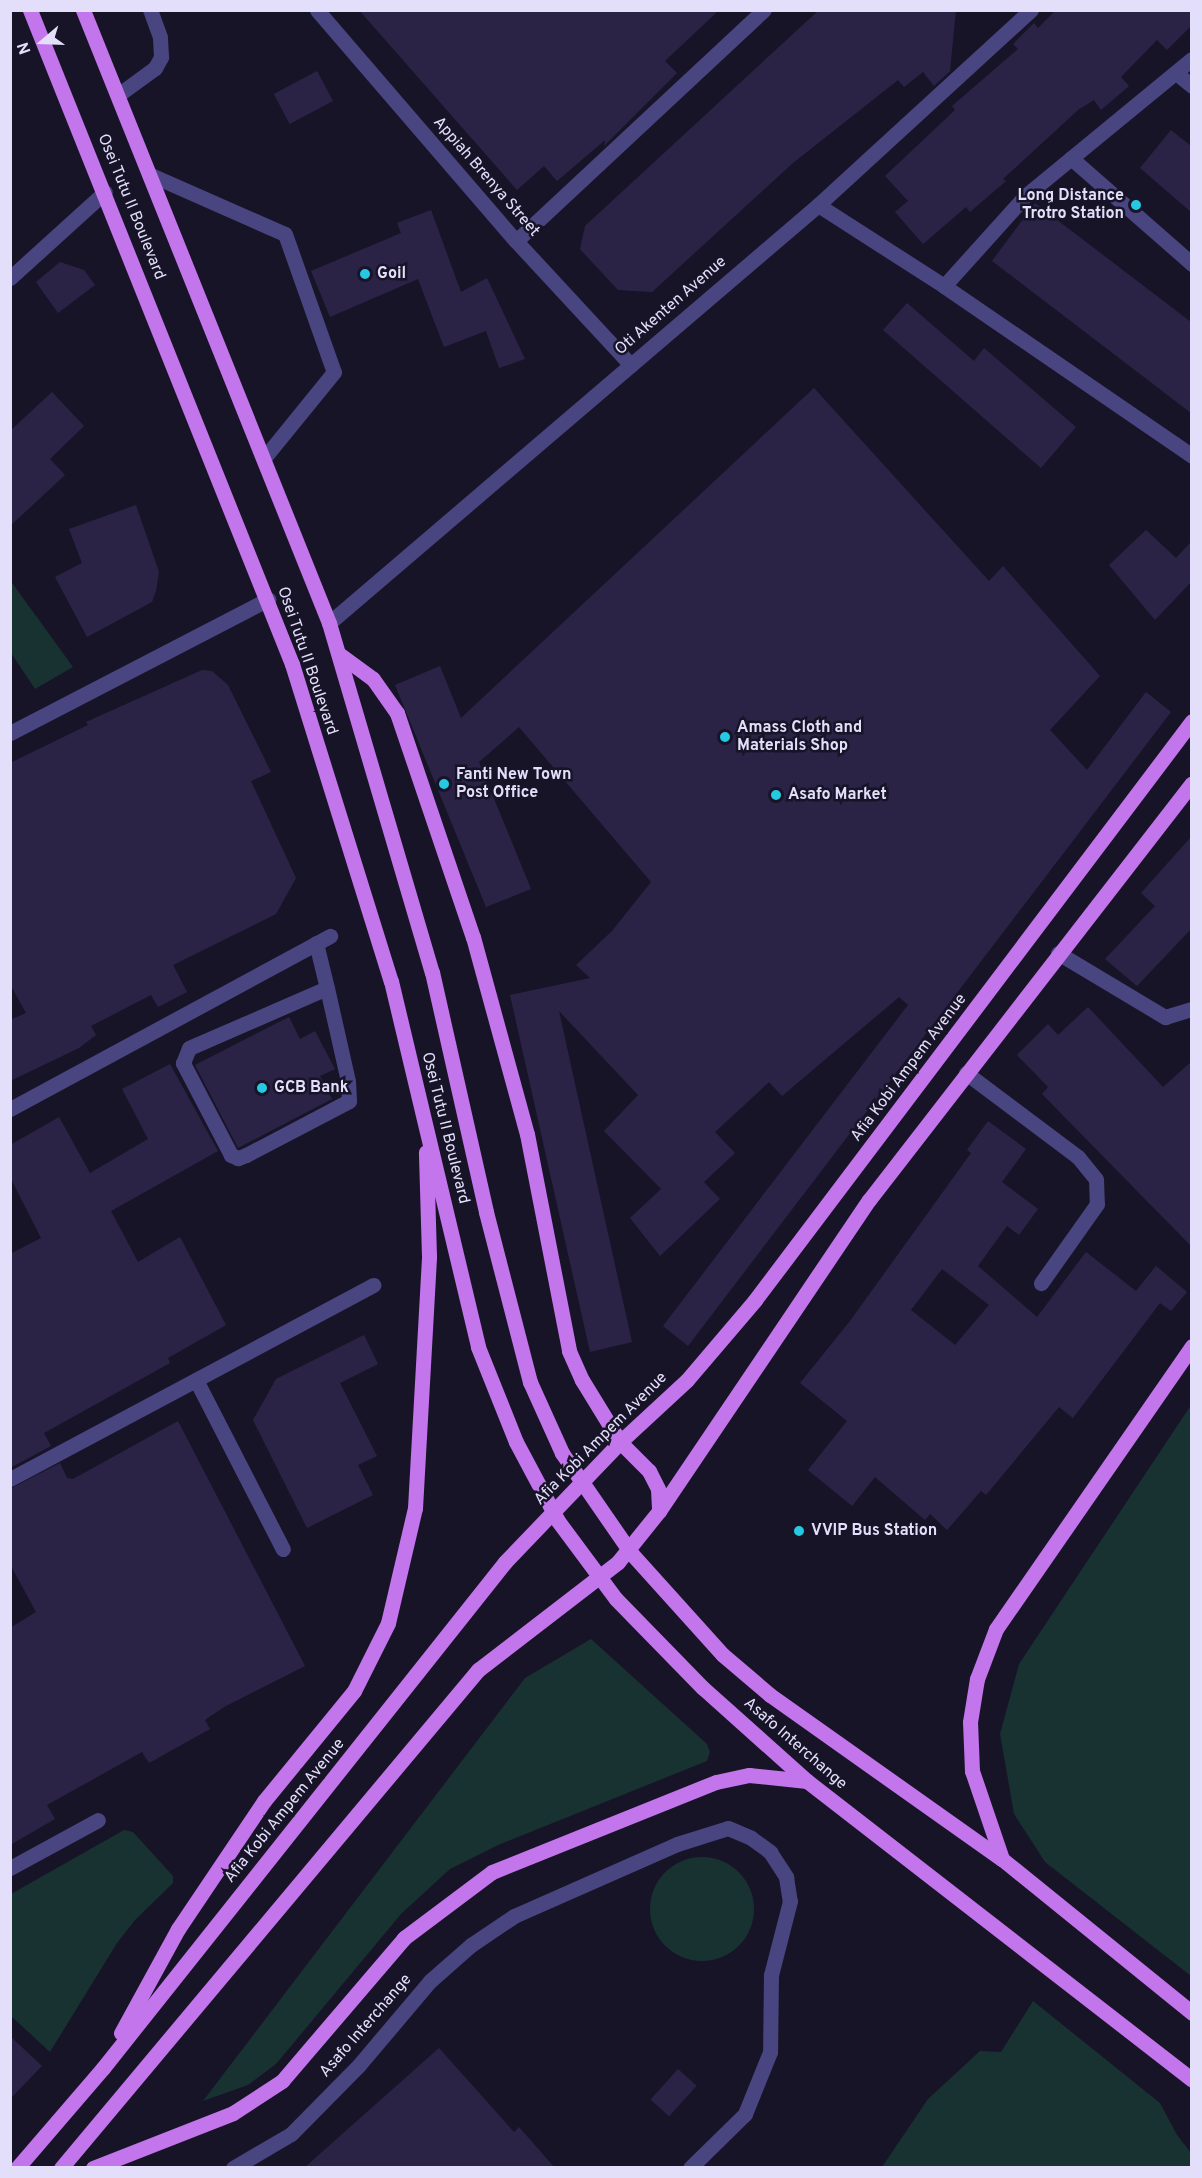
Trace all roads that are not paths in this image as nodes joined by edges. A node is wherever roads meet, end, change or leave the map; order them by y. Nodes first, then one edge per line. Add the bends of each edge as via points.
1 (30, 10) edge
2 (83, 10) edge
3 (150, 10) edge
4 (317, 10) edge
5 (764, 10) edge
6 (1030, 10) edge
7 (1191, 59) edge
8 (1176, 73) junction
9 (1191, 86) edge
10 (118, 95) junction
11 (1071, 158) junction
12 (151, 175) junction
13 (105, 192) junction
14 (818, 205) junction
15 (516, 241) junction
16 (1191, 264) edge
17 (10, 278) edge
18 (944, 285) junction
19 (631, 365) junction
20 (1191, 456) edge
21 (264, 458) junction
22 (268, 599) junction
23 (329, 623) junction
24 (339, 654) junction
25 (1191, 722) edge
26 (10, 733) edge
27 (1191, 783) edge
28 (1058, 953) junction
29 (327, 988) junction
30 (1191, 1009) edge
31 (966, 1074) junction
32 (10, 1109) edge
33 (426, 1131) junction
34 (1041, 1283) dead end
35 (374, 1286) dead end
36 (512, 1310) joint
37 (1191, 1346) edge
38 (478, 1347) joint
39 (196, 1380) junction
40 (620, 1442) junction
41 (10, 1479) edge
42 (659, 1511) junction
43 (283, 1549) dead end
44 (807, 1781) junction
45 (98, 1820) dead end
46 (1002, 1859) junction
47 (10, 1868) edge
48 (1191, 2013) edge
49 (103, 2068) junction
50 (1191, 2080) edge
51 (96, 2167) edge
52 (17, 2168) edge
53 (61, 2168) edge
54 (233, 2168) edge
55 (690, 2168) edge

1 - 13 main road, Osei Tutu II Boulevard
2 - 10 main road, Osei Tutu II Boulevard
3 - 10 street via 160,38 160,57 155,68
4 - 15 street, Appiah Brenya Street
5 - 15 street
6 - 14 street, Oti Akenten Avenue
7 - 8 street
8 - 9 street
8 - 11 street
10 - 12 main road, Osei Tutu II Boulevard
11 - 16 street
11 - 18 street via 1025,196
12 - 21 main road, Osei Tutu II Boulevard
12 - 21 street via 285,234 334,372
13 - 17 street
13 - 22 main road, Osei Tutu II Boulevard
14 - 18 street
14 - 19 street, Oti Akenten Avenue
15 - 19 street, Appiah Brenya Street
18 - 20 street
19 - 23 street, Oti Akenten Avenue
21 - 23 main road, Osei Tutu II Boulevard
22 - 26 street
22 - 33 main road, Osei Tutu II Boulevard via 392,981
23 - 24 main road, Osei Tutu II Boulevard
24 - 36 main road, Osei Tutu II Boulevard via 432,972
24 - 40 main road via 373,679 397,713 473,937 524,1123 569,1350 582,1380
25 - 40 main road, Afia Kobi Ampem Avenue via 755,1300 687,1380
27 - 28 main road
28 - 30 street via 1166,1017
28 - 31 main road
29 - 29 street via 349,1101 246,1155 231,1155 183,1063 189,1047
29 - 32 street via 323,939
31 - 34 street via 1078,1157 1096,1179 1097,1204
31 - 42 main road via 868,1200
33 - 38 main road, Osei Tutu II Boulevard
33 - 49 main road via 429,1256 415,1508 388,1623 372,1663 354,1691 264,1802 178,1929
35 - 39 street
36 - 46 main road, Asafo Interchange via 530,1382 562,1453 631,1553 684,1614 770,1695
37 - 46 main road via 996,1629 977,1679 969,1722 972,1771
38 - 44 main road, Asafo Interchange via 516,1442 553,1511 616,1599 703,1688
39 - 41 street
39 - 43 street
40 - 42 main road via 649,1471 658,1489
40 - 49 main road, Afia Kobi Ampem Avenue via 505,1562
42 - 53 main road via 618,1562 478,1670
44 - 50 main road, Asafo Interchange
44 - 51 main road via 748,1774 716,1782 492,1872 404,1938 282,2081 232,2113
45 - 47 street
46 - 48 main road, Asafo Interchange
49 - 52 main road, Afia Kobi Ampem Avenue
54 - 55 street, Asafo Interchange via 291,2134 359,2065 430,1981 471,1945 514,1916 676,1844 728,1828 770,1852 786,1877 790,1901 771,1975 770,2052 745,2114

